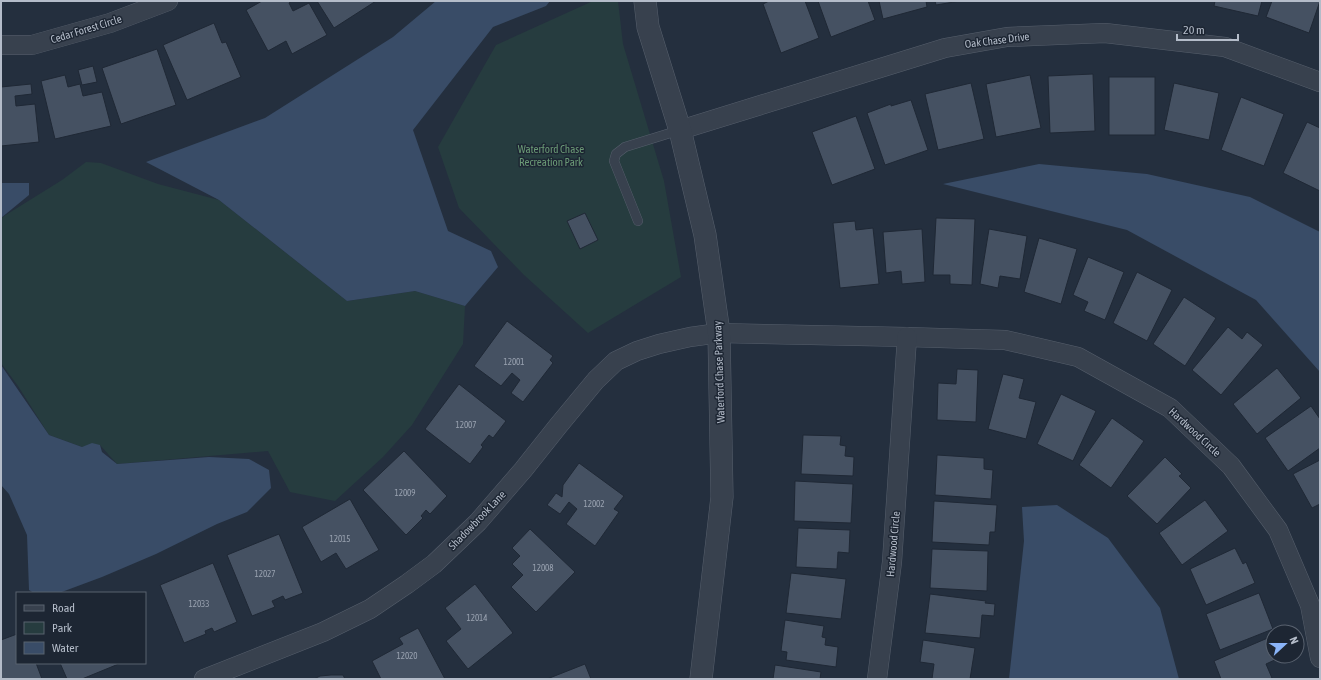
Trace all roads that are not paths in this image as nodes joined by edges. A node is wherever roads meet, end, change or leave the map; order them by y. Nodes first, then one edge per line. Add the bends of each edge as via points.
1 (168, 1) edge
2 (645, 1) edge
3 (1, 45) edge
4 (1320, 82) edge
5 (680, 130) junction
6 (638, 221) dead end
7 (719, 333) junction
8 (907, 337) junction
9 (1320, 658) edge
10 (204, 679) edge
11 (701, 679) edge
12 (877, 679) edge

1 - 3 street, Cedar Forest Circle via 110,23 32,45
2 - 5 street, Waterford Chase Parkway via 648,27
4 - 5 street, Oak Chase Drive via 1225,47 1105,33 1007,37 945,48
5 - 6 lane via 625,147 616,154 614,161
5 - 7 street, Waterford Chase Parkway via 705,236
7 - 8 street, Hardwood Circle
7 - 10 street, Shadowbrook Lane via 659,344 616,361 596,380 478,522 434,564 370,609 324,632
7 - 11 street, Waterford Chase Parkway via 722,497
8 - 9 street, Hardwood Circle via 1004,340 1078,357 1170,408 1231,466 1278,530 1310,605
8 - 12 street, Hardwood Circle via 892,562

